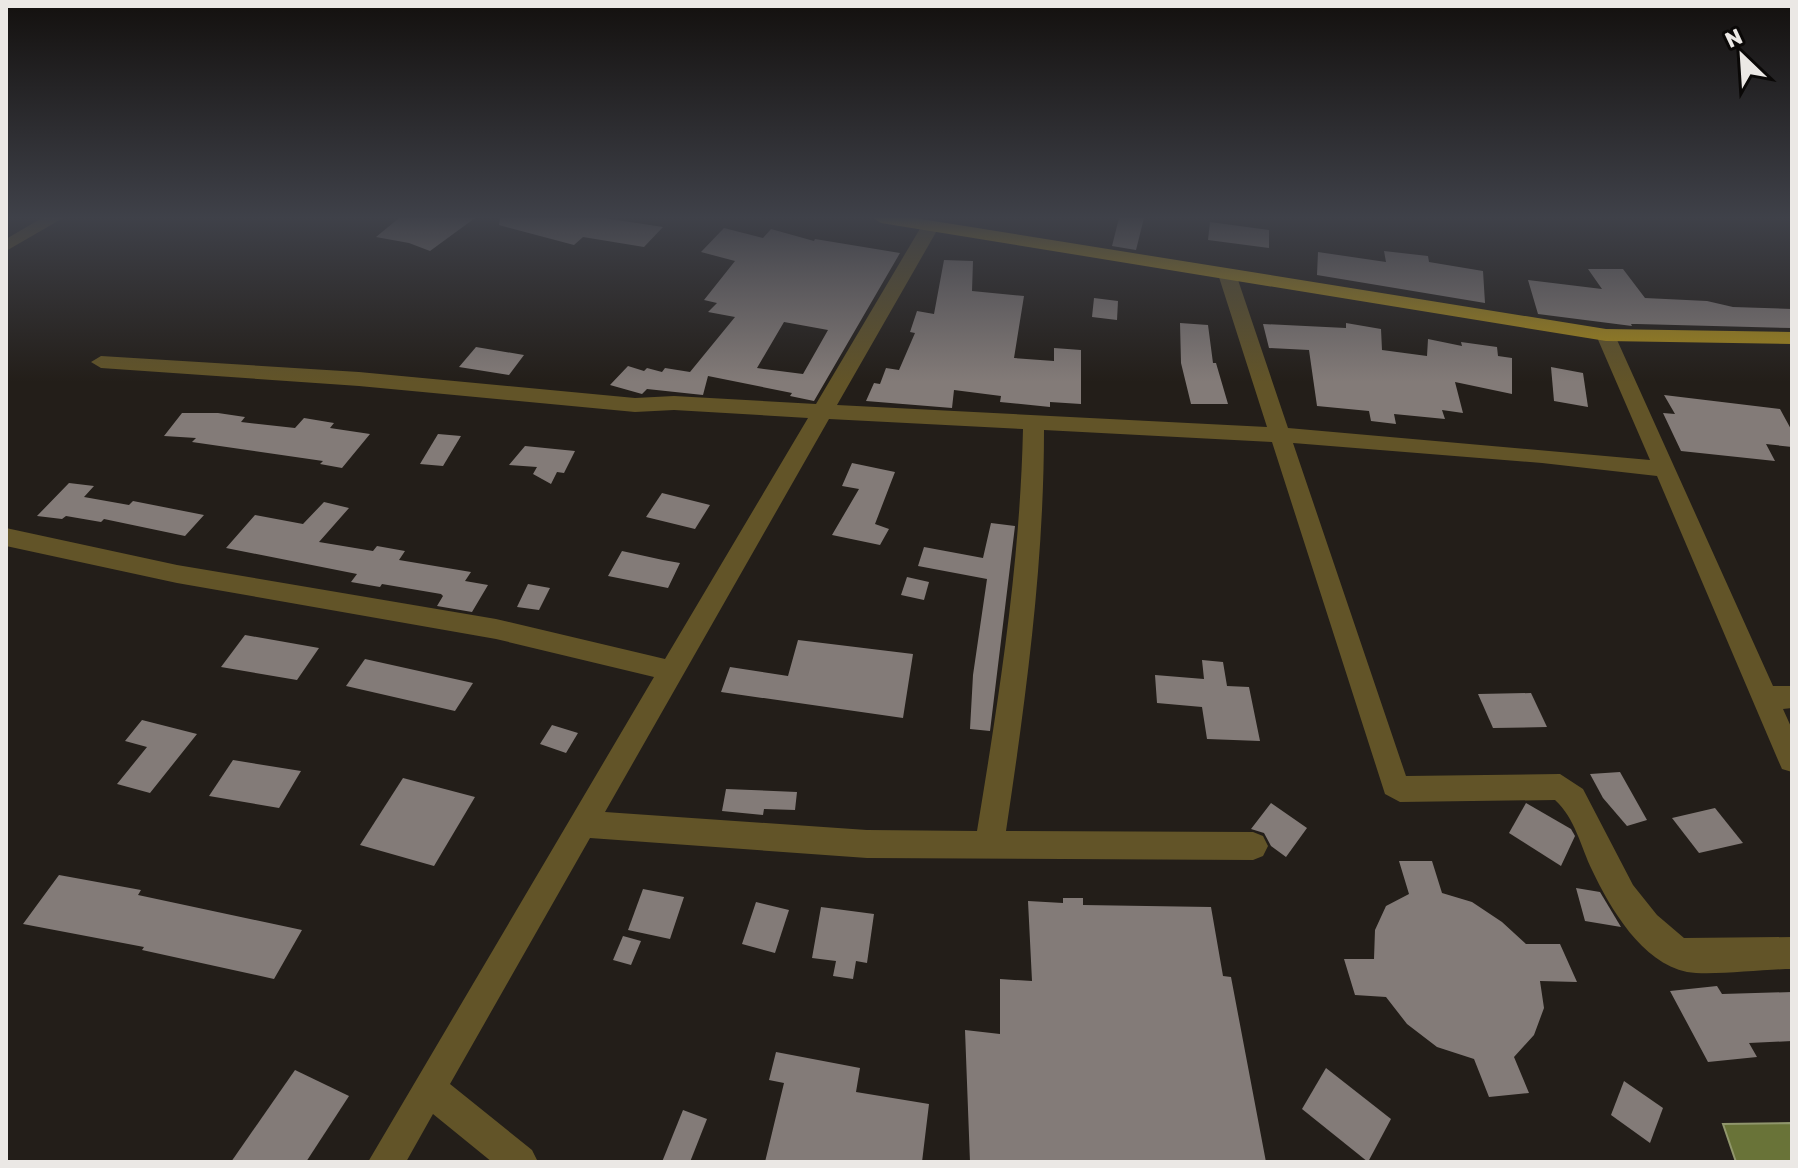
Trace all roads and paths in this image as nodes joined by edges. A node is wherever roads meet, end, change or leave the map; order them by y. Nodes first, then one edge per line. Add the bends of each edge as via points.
1 (890, 273) edge
2 (1218, 273) edge
3 (1227, 274) junction
4 (1606, 335) junction
5 (1792, 338) edge
6 (101, 362) dead end
7 (823, 411) junction
8 (1034, 421) junction
9 (1281, 433) junction
10 (1665, 469) junction
11 (6, 537) edge
12 (672, 671) junction
13 (1792, 697) edge
14 (1764, 698) junction
15 (1792, 760) edge
16 (583, 824) junction
17 (989, 845) junction
18 (1253, 846) dead end
19 (1792, 953) edge
20 (429, 1089) junction
21 (386, 1162) edge
22 (520, 1162) edge

1 - 7 street
2 - 3 main road
3 - 4 main road
3 - 9 street
4 - 5 main road
4 - 10 street
6 - 7 street via 635,405
7 - 8 street
7 - 12 street
8 - 9 street
8 - 17 street via 1033,503 1020,650
9 - 10 street via 1512,450
9 - 19 street via 1395,785 1560,787 1572,796 1602,860 1636,914 1674,952
10 - 14 street
11 - 12 street via 177,574 496,629
12 - 16 street
13 - 14 street
14 - 15 street
16 - 17 street via 867,844
16 - 20 street
17 - 18 street
20 - 21 street
20 - 22 street

